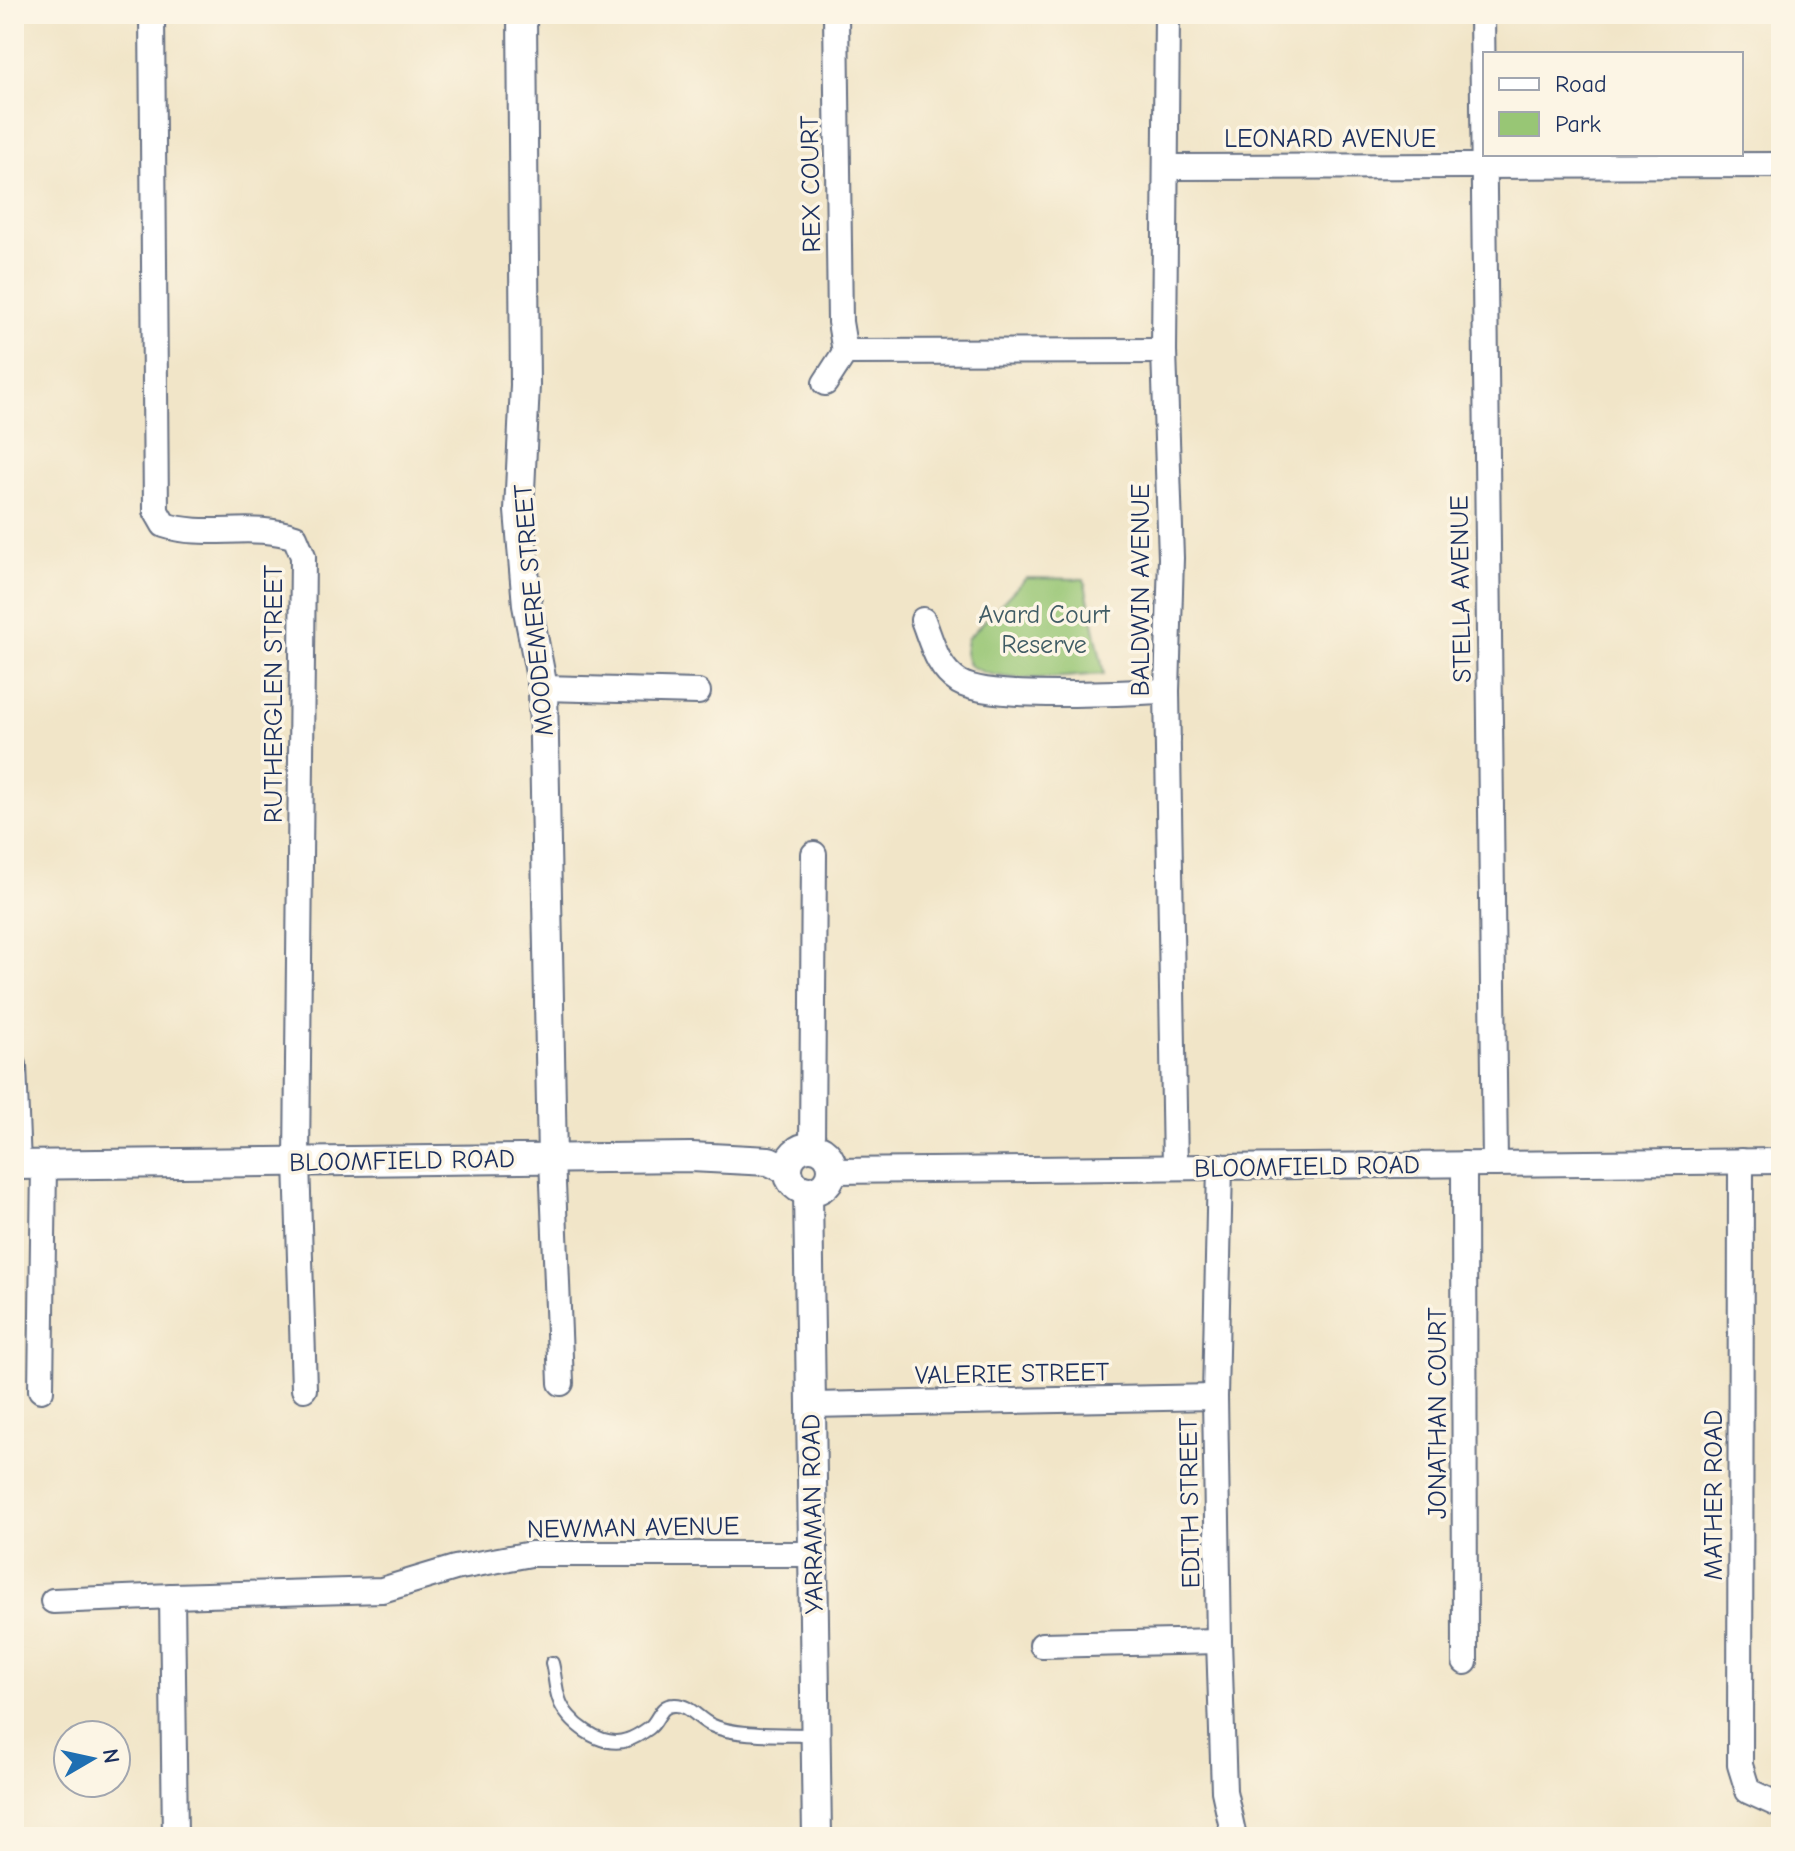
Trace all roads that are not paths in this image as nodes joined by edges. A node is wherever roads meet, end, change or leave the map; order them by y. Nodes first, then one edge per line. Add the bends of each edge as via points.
1 (152, 14) edge
2 (522, 14) edge
3 (836, 14) edge
4 (1167, 14) edge
5 (1482, 14) edge
6 (1482, 165) junction
7 (1781, 165) edge
8 (1167, 167) junction
9 (1164, 351) junction
10 (845, 352) junction
11 (825, 383) dead end
12 (923, 620) dead end
13 (543, 688) junction
14 (1167, 691) junction
15 (698, 692) dead end
16 (814, 854) dead end
17 (14, 1065) edge
18 (812, 1147) junction
19 (552, 1158) junction
20 (297, 1161) junction
21 (1741, 1161) junction
22 (1781, 1161) edge
23 (1464, 1164) junction
24 (1495, 1164) junction
25 (25, 1165) edge
26 (1220, 1166) junction
27 (1175, 1167) junction
28 (788, 1170) junction
29 (832, 1171) junction
30 (808, 1191) junction
31 (561, 1383) dead end
32 (304, 1389) dead end
33 (41, 1390) dead end
34 (1215, 1397) junction
35 (811, 1405) junction
36 (812, 1554) junction
37 (172, 1596) junction
38 (53, 1601) dead end
39 (1219, 1641) junction
40 (1042, 1645) dead end
41 (1465, 1662) dead end
42 (552, 1663) dead end
43 (815, 1735) junction
44 (1781, 1806) edge
45 (175, 1837) edge
46 (817, 1837) edge
47 (1234, 1837) edge

1 - 20 street, RUTHERGLEN STREET via 156,511 164,525 181,531 276,531 295,537 303,556
2 - 13 street, MOODEMERE STREET via 525,385 519,511 527,605
3 - 10 street, REX COURT via 840,322
4 - 8 street, BALDWIN AVENUE
5 - 6 street, STELLA AVENUE
6 - 7 street, LEONARD AVENUE
6 - 8 street, LEONARD AVENUE
6 - 24 street, STELLA AVENUE
8 - 9 street, BALDWIN AVENUE
9 - 10 street
9 - 14 street, BALDWIN AVENUE via 1171,558
10 - 11 street
12 - 14 street via 940,665 960,682 990,693
13 - 15 street
13 - 19 street, MOODEMERE STREET
14 - 27 street, BALDWIN AVENUE
16 - 18 street
17 - 25 street
18 - 28 street via 792,1156
18 - 29 street via 829,1157
19 - 20 street, BLOOMFIELD ROAD
19 - 28 street, BLOOMFIELD ROAD via 691,1157 769,1161
19 - 31 street
20 - 25 street, BLOOMFIELD ROAD
20 - 32 street
21 - 22 street, BLOOMFIELD ROAD
21 - 24 street, BLOOMFIELD ROAD
21 - 44 street, MATHER ROAD via 1740,1765 1748,1791
23 - 24 street, BLOOMFIELD ROAD
23 - 26 street, BLOOMFIELD ROAD
23 - 41 street, JONATHAN COURT
25 - 33 street
26 - 27 street, BLOOMFIELD ROAD
26 - 34 street, EDITH STREET
27 - 29 street, BLOOMFIELD ROAD
28 - 30 street via 792,1182
29 - 30 street via 822,1188
30 - 35 street, YARRAMAN ROAD
34 - 35 street, VALERIE STREET
34 - 39 street, EDITH STREET
35 - 36 street, YARRAMAN ROAD
36 - 37 street, NEWMAN AVENUE via 531,1554 455,1568 382,1590
36 - 43 street, YARRAMAN ROAD
37 - 38 street, NEWMAN AVENUE
37 - 45 street
39 - 40 street
39 - 47 street, EDITH STREET via 1224,1791
42 - 43 lane via 566,1714 578,1728 618,1742 654,1724 659,1713 678,1704 711,1725 750,1733
43 - 46 street, YARRAMAN ROAD

